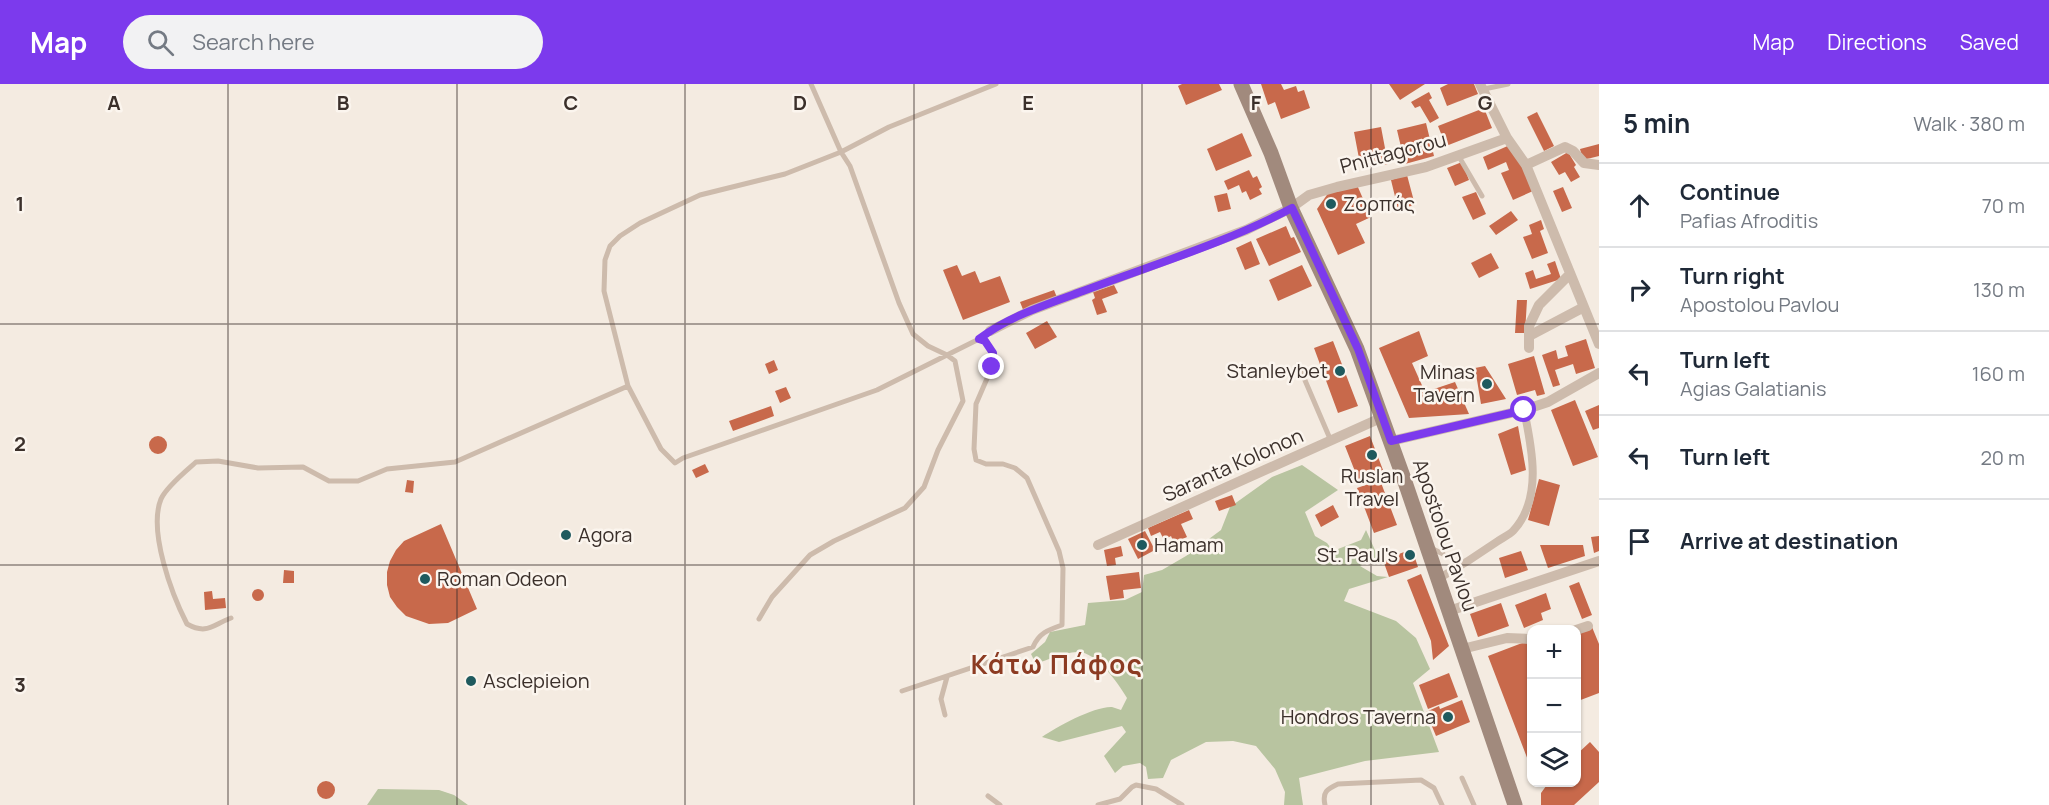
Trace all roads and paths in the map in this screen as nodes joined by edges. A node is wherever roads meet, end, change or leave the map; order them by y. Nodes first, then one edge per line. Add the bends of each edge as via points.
1 (811, 84) edge
2 (996, 84) edge
3 (1241, 84) edge
4 (1508, 84) edge
5 (1482, 87) edge
6 (1507, 138) junction
7 (841, 152) junction
8 (1458, 155) junction
9 (1526, 165) junction
10 (1599, 165) edge
11 (1482, 196) dead end
12 (1292, 208) junction
13 (1570, 274) junction
14 (1584, 307) junction
15 (990, 331) joint
16 (1529, 336) junction
17 (979, 339) junction
18 (1599, 344) edge
19 (1529, 348) dead end
20 (947, 355) junction
21 (1298, 364) dead end
22 (1599, 373) edge
23 (628, 386) junction
24 (1524, 410) junction
25 (1383, 417) junction
26 (1330, 441) junction
27 (1391, 441) junction
28 (1098, 545) dead end
29 (1427, 546) junction
30 (1443, 554) dead end
31 (1599, 561) edge
32 (1438, 579) junction
33 (1449, 611) junction
34 (231, 618) dead end
35 (759, 619) dead end
36 (1588, 626) dead end
37 (1581, 628) edge
38 (1527, 639) edge
39 (1462, 649) junction
40 (947, 676) junction
41 (902, 691) dead end
42 (945, 715) dead end
43 (1462, 778) dead end
44 (988, 796) dead end
45 (1000, 805) edge
46 (1098, 805) edge
47 (1182, 805) edge
48 (1325, 805) edge
49 (1442, 805) edge
50 (1474, 805) edge
51 (1515, 805) edge

1 - 7 lane
2 - 7 lane via 889,127
3 - 12 main road, Apostolou Pavlou
4 - 5 lane
5 - 6 street
6 - 8 street, Pnittagorou
6 - 9 street
7 - 20 lane via 850,166 913,334
7 - 23 lane via 785,174 700,195 640,223 610,246 605,260 604,291
8 - 11 lane
8 - 12 street, Pnittagorou via 1309,195
9 - 10 street via 1565,147 1584,163
9 - 13 street
12 - 15 street, Pnittagorou via 1246,230 1032,310
12 - 25 main road, Apostolou Pavlou via 1358,349
13 - 14 street
13 - 16 street via 1539,304
14 - 16 street
14 - 18 street
15 - 17 lane
16 - 19 street
17 - 20 lane
17 - 40 lane via 993,353 992,367 976,404 976,460 1015,468 1027,478 1059,551 1062,624 1037,637 1034,647
20 - 23 lane via 877,390 675,463 661,449
20 - 35 lane via 955,361 963,401 924,487 905,508 810,555 772,597
21 - 26 lane
22 - 24 street via 1548,402
23 - 34 lane via 455,462 387,469 358,481 329,481 303,467 258,468 218,461 196,462 162,498 160,542 170,584 187,624 199,630
24 - 27 street
24 - 32 street via 1532,446 1532,488 1523,517 1512,532
25 - 26 street, Saranta Kolonon
25 - 27 main road, Apostolou Pavlou
26 - 28 street, Saranta Kolonon
27 - 29 main road, Apostolou Pavlou
29 - 30 lane
29 - 32 main road, Apostolou Pavlou
31 - 33 street
32 - 33 main road, Apostolou Pavlou
33 - 39 main road, Apostolou Pavlou
36 - 37 street
38 - 39 street via 1507,638
39 - 51 main road, Apostolou Pavlou
40 - 41 lane
40 - 42 lane via 941,699
43 - 50 lane
44 - 45 lane
46 - 47 lane via 1120,799 1136,785 1156,789
48 - 49 lane via 1323,796 1327,789 1338,784 1421,780 1434,788

